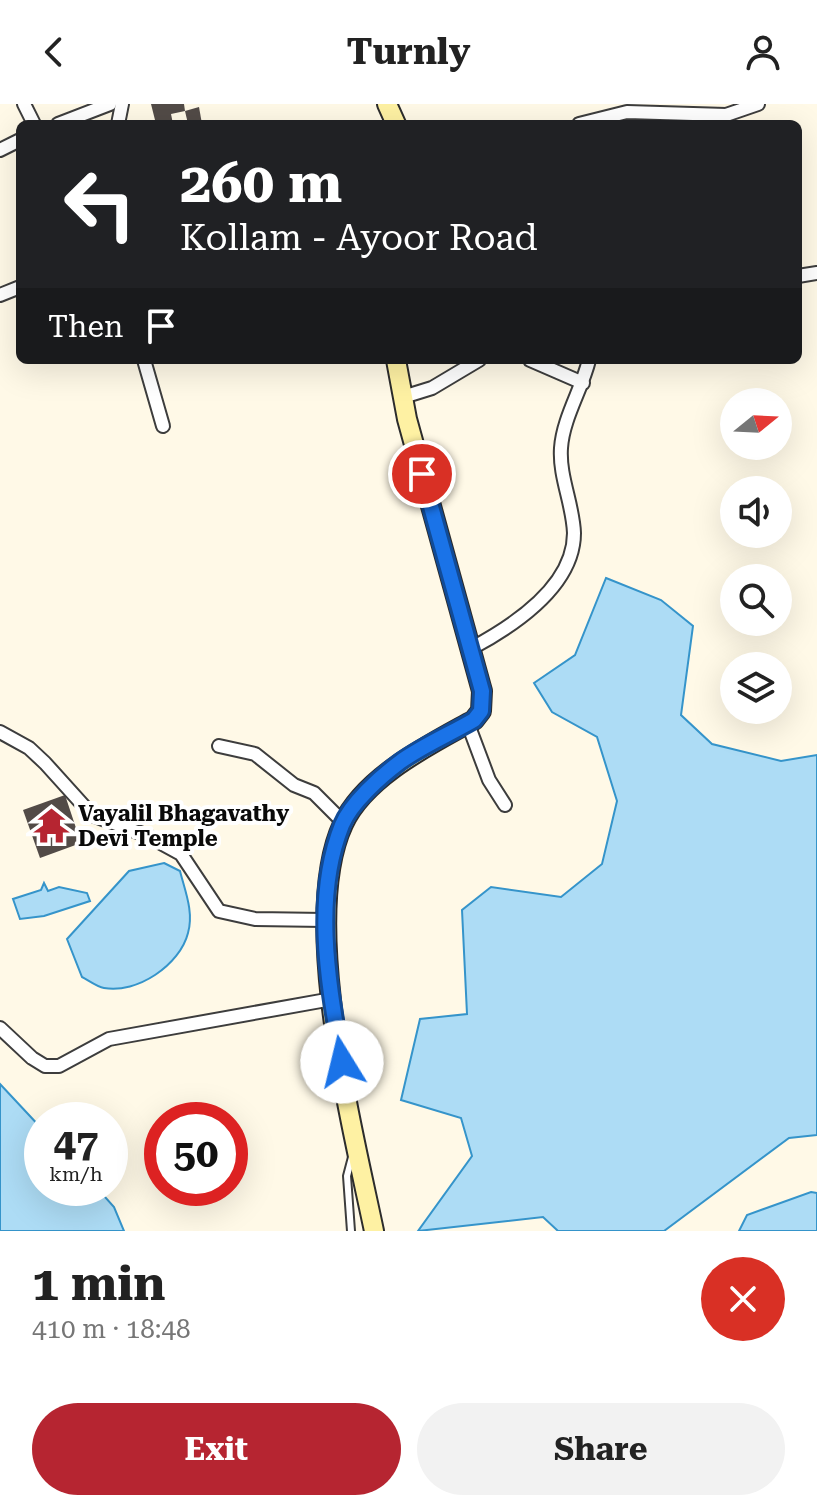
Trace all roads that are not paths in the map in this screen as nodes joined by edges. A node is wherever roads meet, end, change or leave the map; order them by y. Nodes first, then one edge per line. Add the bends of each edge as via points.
1 (110, 104) edge
2 (758, 104) edge
3 (665, 118) edge
4 (727, 119) edge
5 (68, 120) edge
6 (592, 120) edge
7 (145, 364) edge
8 (397, 364) edge
9 (473, 364) edge
10 (539, 364) edge
11 (588, 364) edge
12 (583, 383) junction
13 (403, 397) junction
14 (163, 426) dead end
15 (472, 648) junction
16 (468, 724) junction
17 (0, 732) edge
18 (219, 746) dead end
19 (505, 805) dead end
20 (343, 822) junction
21 (325, 920) junction
22 (332, 999) junction
23 (0, 1028) edge
24 (356, 1147) junction
25 (351, 1231) edge
26 (374, 1231) edge

1 - 5 street
2 - 4 street
3 - 4 street
3 - 6 street via 614,113
7 - 14 street
8 - 13 main road
9 - 13 street via 445,382
10 - 12 street
11 - 12 street
12 - 15 street via 561,449 574,533 571,555 557,581 531,609
13 - 15 main road
15 - 16 main road via 482,701 481,711
16 - 19 street via 489,780
16 - 20 main road via 400,762
17 - 21 street via 29,748 92,815 181,854 219,911 255,919
18 - 20 street via 255,754 287,780 314,793
20 - 21 main road
21 - 22 main road
22 - 23 street via 109,1039 59,1066 32,1058
22 - 24 main road
24 - 25 lane via 347,1176
24 - 26 main road

